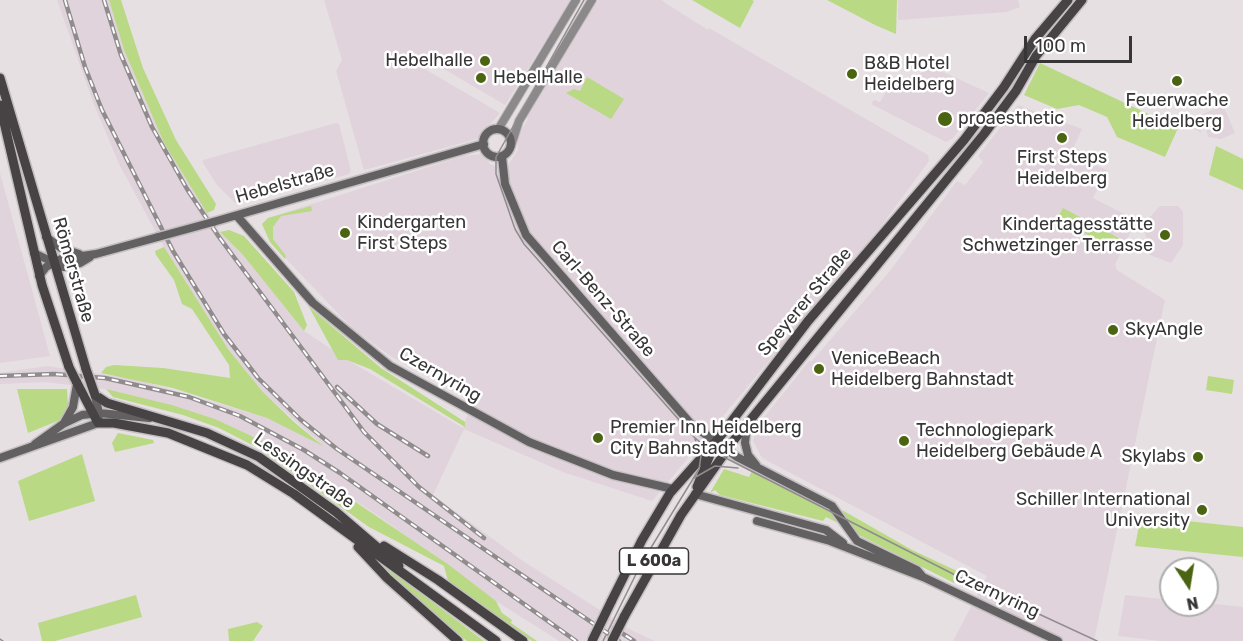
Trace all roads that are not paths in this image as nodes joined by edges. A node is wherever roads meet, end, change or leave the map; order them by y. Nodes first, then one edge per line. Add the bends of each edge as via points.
1 (576, 0) edge
2 (592, 0) edge
3 (1068, 0) edge
4 (1082, 0) edge
5 (0, 78) edge
6 (0, 105) edge
7 (499, 128) junction
8 (484, 144) junction
9 (511, 147) junction
10 (502, 157) junction
11 (237, 216) junction
12 (46, 237) junction
13 (34, 252) junction
14 (96, 254) junction
15 (82, 255) junction
16 (53, 263) junction
17 (39, 276) junction
18 (95, 395) junction
19 (79, 396) junction
20 (97, 417) junction
21 (168, 421) junction
22 (747, 423) junction
23 (63, 424) junction
24 (715, 442) junction
25 (35, 444) junction
26 (726, 450) junction
27 (259, 457) junction
28 (0, 458) edge
29 (247, 465) junction
30 (758, 467) junction
31 (672, 491) junction
32 (693, 496) junction
33 (757, 521) dead end
34 (351, 538) junction
35 (370, 540) junction
36 (851, 549) junction
37 (409, 576) junction
38 (923, 577) junction
39 (458, 641) edge
40 (496, 641) edge
41 (523, 641) edge
42 (592, 641) edge
43 (612, 641) edge
44 (1058, 641) edge

1 - 7 street
2 - 9 street via 519,121
3 - 24 main road, Speyerer Straße / L 600a via 1035,39 971,131 803,327
4 - 22 main road, Speyerer Straße / L 600a via 1036,56 984,134
5 - 12 main road, Römerstraße
6 - 13 main road, Römerstraße
7 - 8 main road via 486,133
7 - 9 main road via 507,132
8 - 10 main road via 492,155
8 - 11 main road, Hebelstraße
9 - 10 main road
10 - 24 main road, Carl-Benz-Straße via 505,184 526,235 644,373 691,424
11 - 14 main road, Hebelstraße, bridge
11 - 31 main road, Czernyring via 313,303 390,366 529,442 614,475
12 - 15 main road via 61,248
12 - 16 main road, Römerstraße
13 - 16 main road
13 - 17 main road, Römerstraße
14 - 15 main road, Hebelstraße
14 - 16 main road, Hebelstraße via 63,267
15 - 16 main road, Hebelstraße
16 - 17 main road, Hebelstraße
16 - 18 main road, Römerstraße, bridge
17 - 19 main road, Römerstraße, bridge
18 - 20 main road
18 - 21 main road via 106,403
19 - 20 main road, Römerstraße
19 - 23 main road
20 - 21 main road, Lessingstraße
20 - 23 main road
20 - 25 main road
20 - 29 main road, Lessingstraße via 168,433
21 - 27 main road, Lessingstraße via 229,441
22 - 26 main road, Speyerer Straße / L 600a
22 - 30 main road via 748,455
23 - 25 main road
24 - 26 main road, Czernyring
24 - 31 main road, Speyerer Straße / L 600a
24 - 32 main road
25 - 28 main road
26 - 30 main road, Czernyring
26 - 32 main road, Speyerer Straße / L 600a
27 - 29 main road
27 - 35 main road, Lessingstraße
29 - 34 main road, Lessingstraße via 294,494
30 - 38 main road, Czernyring via 832,506 857,541 917,570
31 - 42 main road, Speyerer Straße / L 600a, bridge via 642,540
32 - 36 main road, Czernyring via 826,530
32 - 43 main road, Speyerer Straße / L 600a, bridge
33 - 36 main road, Czernyring
34 - 37 main road, Lessingstraße
34 - 39 main road via 387,578
35 - 37 main road, Lessingstraße
35 - 41 main road via 438,580
36 - 38 main road, Czernyring
37 - 40 main road, Lessingstraße
38 - 44 main road, Czernyring

